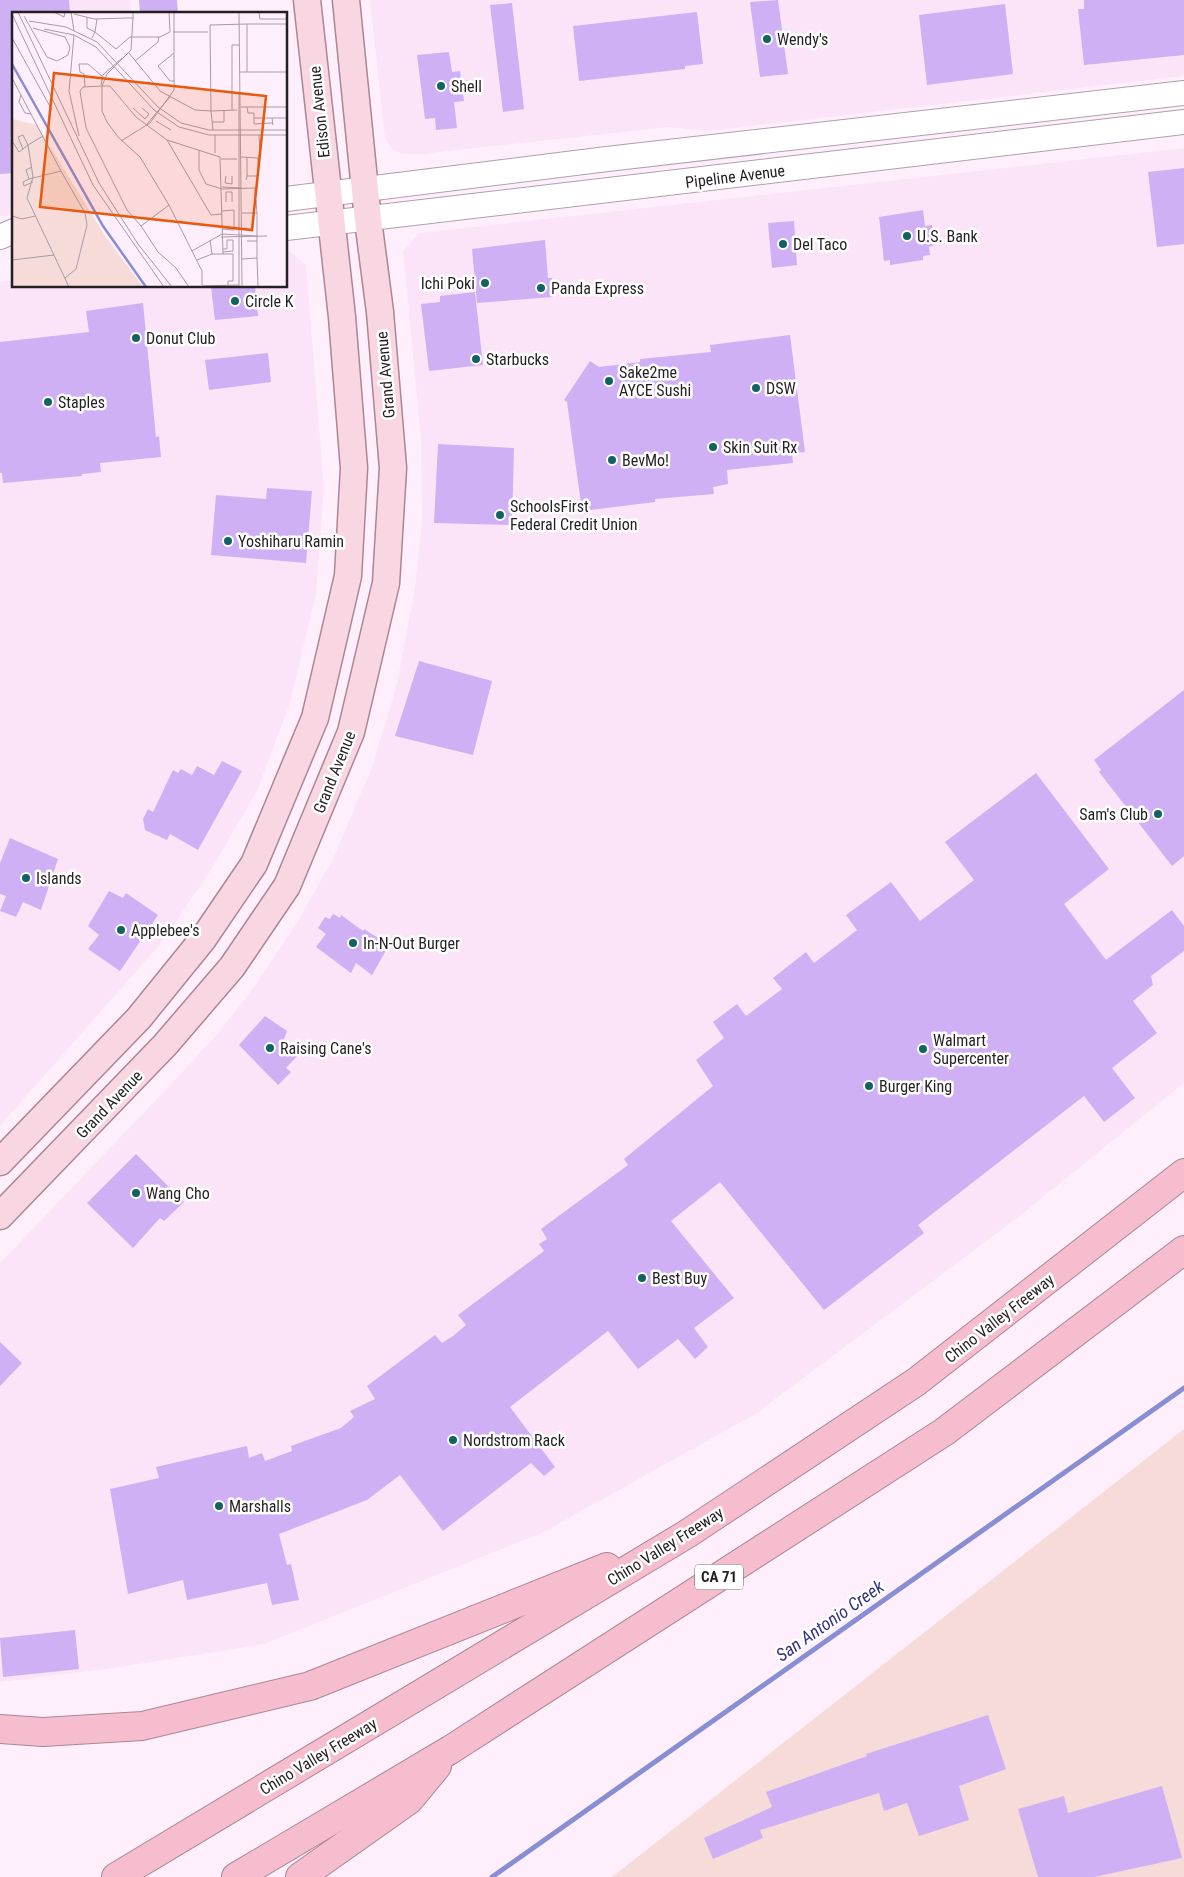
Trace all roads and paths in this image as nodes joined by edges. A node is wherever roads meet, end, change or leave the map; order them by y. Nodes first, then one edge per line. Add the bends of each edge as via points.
1 (307, 0) edge
2 (346, 0) edge
3 (1184, 93) edge
4 (1048, 109) junction
5 (1184, 122) edge
6 (1050, 138) junction
7 (365, 190) junction
8 (328, 195) junction
9 (288, 199) edge
10 (368, 220) junction
11 (330, 224) junction
12 (288, 228) edge
13 (12, 232) edge
14 (0, 237) edge
15 (0, 243) edge
16 (12, 247) edge
17 (0, 1162) edge
18 (1184, 1173) edge
19 (0, 1216) edge
20 (1184, 1250) edge
21 (687, 1534) junction
22 (0, 1729) edge
23 (450, 1750) junction
24 (116, 1877) edge
25 (236, 1877) edge
26 (300, 1877) edge

1 - 8 main road, Edison Avenue
2 - 7 main road
3 - 4 main road, Pipeline Avenue
4 - 6 main road
4 - 7 main road, Pipeline Avenue
5 - 6 main road, Pipeline Avenue
6 - 10 main road, Pipeline Avenue
7 - 8 main road, Pipeline Avenue
7 - 10 main road
8 - 9 main road, Pipeline Avenue
8 - 11 main road, Edison Avenue
10 - 11 main road, Pipeline Avenue
10 - 19 main road, Grand Avenue via 380,312 393,468 386,583 351,732 287,886 232,967 165,1045
11 - 12 main road, Pipeline Avenue
11 - 17 main road via 342,317 354,468 348,576 315,718 254,864 203,939 139,1018
13 - 14 main road
15 - 16 main road
18 - 21 highway, Chino Valley Freeway via 916,1382
20 - 23 highway, CA 71 via 944,1432
21 - 22 highway via 310,1686 142,1726 43,1732
21 - 24 highway, Chino Valley Freeway
23 - 25 highway, CA 71
23 - 26 highway via 409,1800

